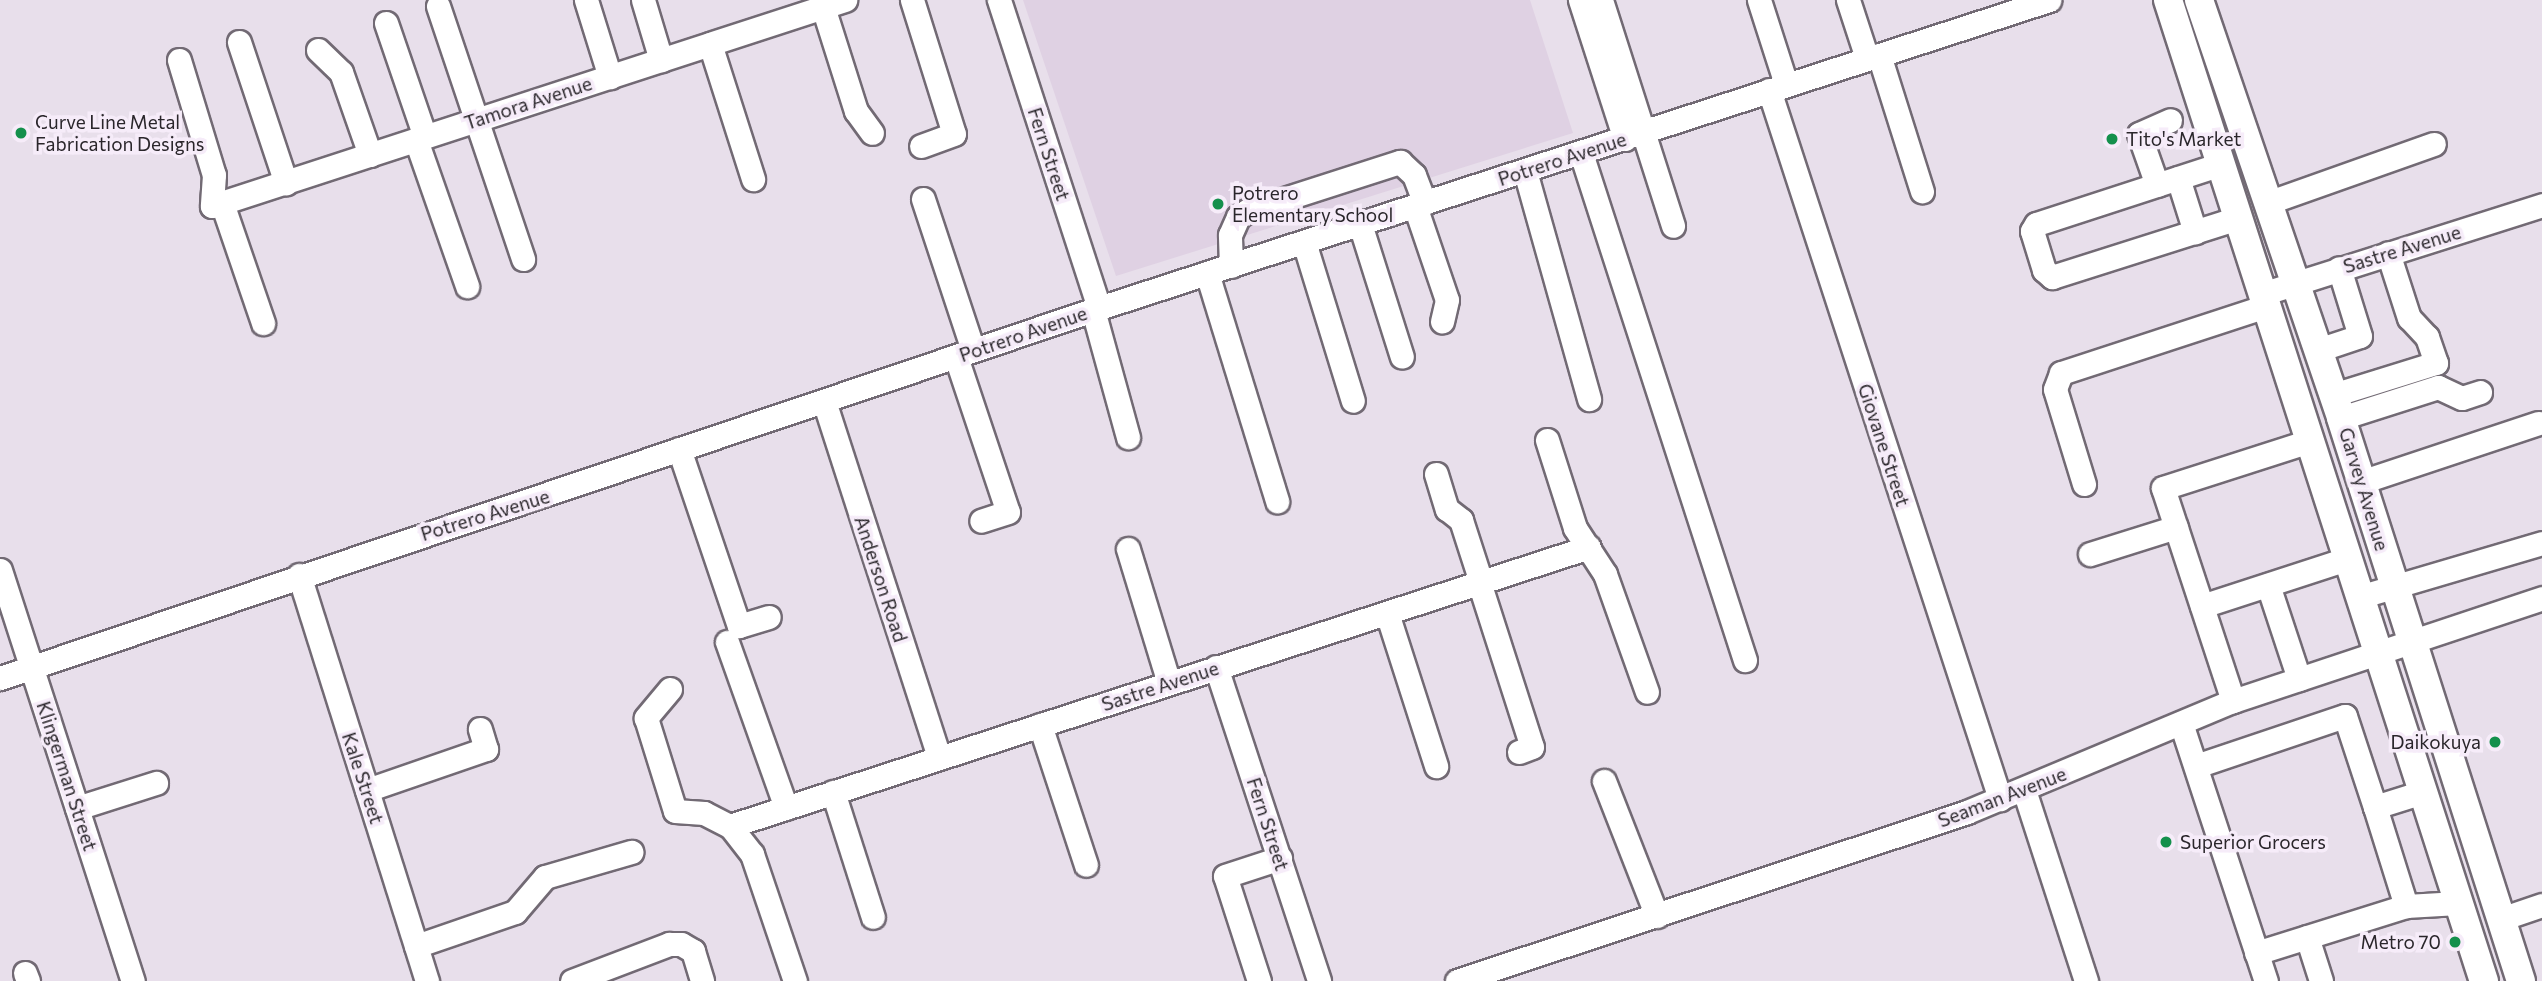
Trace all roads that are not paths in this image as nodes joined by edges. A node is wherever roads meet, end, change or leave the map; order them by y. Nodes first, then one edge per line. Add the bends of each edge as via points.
1 (586, 0) edge
2 (643, 0) edge
3 (845, 0) edge
4 (912, 0) edge
5 (999, 0) edge
6 (1580, 0) edge
7 (1601, 0) edge
8 (1759, 0) edge
9 (1847, 0) edge
10 (2049, 0) edge
11 (2168, 0) edge
12 (2199, 0) edge
13 (438, 6) dead end
14 (822, 7) junction
15 (386, 23) dead end
16 (239, 42) dead end
17 (710, 44) junction
18 (318, 50) dead end
19 (1873, 56) junction
20 (179, 60) dead end
21 (661, 60) junction
22 (610, 77) junction
23 (1777, 87) junction
24 (476, 120) junction
25 (2170, 120) dead end
26 (872, 133) dead end
27 (1634, 136) junction
28 (420, 139) junction
29 (2434, 144) dead end
30 (921, 146) dead end
31 (1581, 153) junction
32 (370, 155) junction
33 (2221, 164) junction
34 (1525, 171) junction
35 (753, 179) dead end
36 (2168, 181) junction
37 (286, 183) junction
38 (1922, 191) dead end
39 (923, 199) dead end
40 (2267, 203) junction
41 (217, 205) junction
42 (1420, 205) junction
43 (2542, 205) edge
44 (2238, 218) junction
45 (1360, 224) junction
46 (1673, 226) dead end
47 (2195, 232) junction
48 (1304, 242) junction
49 (2388, 253) junction
50 (523, 260) dead end
51 (1231, 265) junction
52 (2339, 268) junction
53 (1206, 274) junction
54 (2295, 284) junction
55 (467, 286) dead end
56 (2264, 300) junction
57 (1096, 309) junction
58 (1442, 320) dead end
59 (263, 323) dead end
60 (2318, 350) junction
61 (964, 354) junction
62 (1402, 357) dead end
63 (2480, 393) dead end
64 (1589, 399) dead end
65 (824, 401) junction
66 (1353, 401) dead end
67 (2337, 407) junction
68 (2538, 424) dead end
69 (1128, 437) dead end
70 (1548, 440) dead end
71 (2309, 441) junction
72 (679, 449) junction
73 (1436, 474) dead end
74 (2361, 482) junction
75 (2084, 484) dead end
76 (1278, 501) dead end
77 (981, 521) dead end
78 (2176, 527) junction
79 (2542, 543) edge
80 (1589, 547) junction
81 (1128, 549) dead end
82 (2090, 554) dead end
83 (2347, 559) junction
84 (299, 575) junction
85 (2, 580) edge
86 (1480, 582) junction
87 (2268, 585) junction
88 (2394, 587) junction
89 (2359, 597) junction
90 (2542, 598) edge
91 (2202, 606) junction
92 (1387, 612) junction
93 (769, 617) dead end
94 (2411, 641) junction
95 (727, 642) dead end
96 (2377, 652) junction
97 (1745, 660) dead end
98 (32, 667) junction
99 (1216, 667) junction
100 (0, 678) edge
101 (2299, 679) junction
102 (1169, 683) junction
103 (670, 689) dead end
104 (1647, 692) dead end
105 (2233, 701) junction
106 (2181, 723) junction
107 (1040, 725) junction
108 (480, 729) dead end
109 (1519, 752) dead end
110 (939, 758) junction
111 (1436, 766) dead end
112 (2196, 766) junction
113 (1604, 781) dead end
114 (156, 783) dead end
115 (367, 790) junction
116 (2024, 790) junction
117 (833, 792) junction
118 (2423, 792) junction
119 (2000, 799) junction
120 (2375, 807) junction
121 (77, 808) junction
122 (786, 808) junction
123 (730, 826) junction
124 (631, 852) dead end
125 (1280, 858) junction
126 (1086, 865) dead end
127 (2458, 903) junction
128 (2542, 905) edge
129 (2406, 906) junction
130 (1657, 916) junction
131 (873, 917) dead end
132 (2501, 919) junction
133 (2307, 937) junction
134 (416, 946) junction
135 (2256, 953) junction
136 (134, 981) edge
137 (427, 981) edge
138 (572, 981) edge
139 (702, 981) edge
140 (781, 981) edge
141 (795, 981) edge
142 (1259, 981) edge
143 (1319, 981) edge
144 (1457, 981) edge
145 (2086, 981) edge
146 (2266, 981) edge
147 (2321, 981) edge
148 (2484, 981) edge
149 (2521, 981) edge

1 - 22 street
2 - 21 street
3 - 14 street, Tamora Avenue
4 - 30 street via 954,134
5 - 57 street, Fern Street
6 - 27 street
7 - 27 street
8 - 23 street, Giovane Street
9 - 19 street
10 - 19 street, Potrero Avenue
11 - 33 main road, Garvey Avenue
12 - 40 main road, Garvey Avenue
13 - 24 street
14 - 17 street, Tamora Avenue
14 - 26 street via 856,111
15 - 28 street
16 - 37 street
17 - 21 street, Tamora Avenue
17 - 35 street
18 - 32 street via 341,72
19 - 23 street, Potrero Avenue
19 - 38 street
20 - 41 street via 214,175
21 - 22 street, Tamora Avenue
22 - 24 street, Tamora Avenue
23 - 27 street, Potrero Avenue
23 - 119 street, Giovane Street
24 - 28 street, Tamora Avenue
24 - 50 street
25 - 36 street via 2139,134
27 - 31 street, Potrero Avenue
27 - 46 street
28 - 32 street, Tamora Avenue
28 - 55 street
29 - 40 street
31 - 34 street, Potrero Avenue
31 - 97 street
32 - 37 street, Tamora Avenue
33 - 36 street
33 - 44 main road, Garvey Avenue
34 - 42 street, Potrero Avenue
34 - 64 street
36 - 47 street
36 - 47 street via 2036,224 2032,231 2044,270 2052,277
37 - 41 street, Tamora Avenue
39 - 61 street
40 - 54 main road, Garvey Avenue
41 - 59 street
42 - 45 street, Potrero Avenue
42 - 51 street via 1414,175 1400,162 1272,202 1238,218 1230,235
42 - 58 street via 1447,300
43 - 49 street, Sastre Avenue
44 - 47 street
44 - 56 main road, Garvey Avenue
45 - 48 street, Potrero Avenue
45 - 62 street
48 - 51 street, Potrero Avenue
48 - 66 street
49 - 52 street, Sastre Avenue
49 - 67 street via 2409,318 2427,337 2436,363
51 - 53 street, Potrero Avenue
52 - 54 street, Sastre Avenue
52 - 60 street via 2360,336
53 - 57 street, Potrero Avenue
53 - 76 street
54 - 56 street, Sastre Avenue
54 - 60 main road, Garvey Avenue
56 - 71 main road, Garvey Avenue
56 - 75 street, Sastre Avenue via 2062,373 2055,389
57 - 61 street, Potrero Avenue
57 - 69 street, Fern Street
60 - 67 main road, Garvey Avenue
61 - 65 street, Potrero Avenue
61 - 77 street via 1008,512
63 - 67 street via 2462,398 2438,387
65 - 72 street, Potrero Avenue
65 - 110 street, Anderson Road
67 - 74 main road, Garvey Avenue
68 - 74 street
70 - 80 street via 1575,527
71 - 78 street via 2163,488
71 - 83 main road, Garvey Avenue
72 - 84 street, Potrero Avenue
72 - 93 street via 739,626
73 - 86 street via 1447,509 1461,520
74 - 88 main road, Garvey Avenue
78 - 82 street
78 - 91 street
79 - 88 street
80 - 86 street, Sastre Avenue
80 - 104 street via 1605,574
81 - 102 street
83 - 87 street
83 - 89 main road, Garvey Avenue
84 - 98 street, Potrero Avenue
84 - 115 street, Kale Street
85 - 98 street, Klingerman Street
86 - 92 street, Sastre Avenue
86 - 109 street via 1532,747
87 - 91 street
87 - 101 street
88 - 89 street
88 - 94 main road, Garvey Avenue
89 - 96 main road, Garvey Avenue
90 - 94 street, Seaman Avenue
91 - 105 street
92 - 99 street, Sastre Avenue
92 - 111 street
94 - 96 street, Seaman Avenue
94 - 132 main road, Garvey Avenue
95 - 122 street
96 - 101 street, Seaman Avenue
96 - 118 main road, Garvey Avenue
98 - 100 street, Potrero Avenue
98 - 121 street, Klingerman Street
99 - 102 street, Sastre Avenue
99 - 125 street, Fern Street
101 - 105 street, Seaman Avenue
102 - 107 street, Sastre Avenue
103 - 123 street via 646,718 675,811 704,813
105 - 106 street, Seaman Avenue
106 - 112 street
106 - 116 street, Seaman Avenue
107 - 110 street, Sastre Avenue
107 - 126 street
108 - 115 street via 486,748
110 - 117 street, Sastre Avenue
112 - 120 street via 2345,716
112 - 135 street
113 - 130 street
114 - 121 street
115 - 134 street, Kale Street
116 - 119 street, Seaman Avenue
116 - 145 street
117 - 122 street, Sastre Avenue
117 - 131 street
118 - 120 street
118 - 127 main road, Garvey Avenue
119 - 130 street, Seaman Avenue
120 - 129 street
121 - 136 street, Klingerman Street
122 - 123 street, Sastre Avenue
123 - 140 street
123 - 141 street via 752,854
124 - 134 street via 545,877 515,912
125 - 142 street via 1225,876
125 - 143 street, Fern Street
127 - 129 street
127 - 148 main road, Garvey Avenue
128 - 132 street
129 - 133 street
130 - 144 street, Seaman Avenue
132 - 149 main road, Garvey Avenue
133 - 135 street
133 - 147 street
134 - 137 street, Kale Street
135 - 146 street
138 - 139 street via 669,944 681,944 693,951

